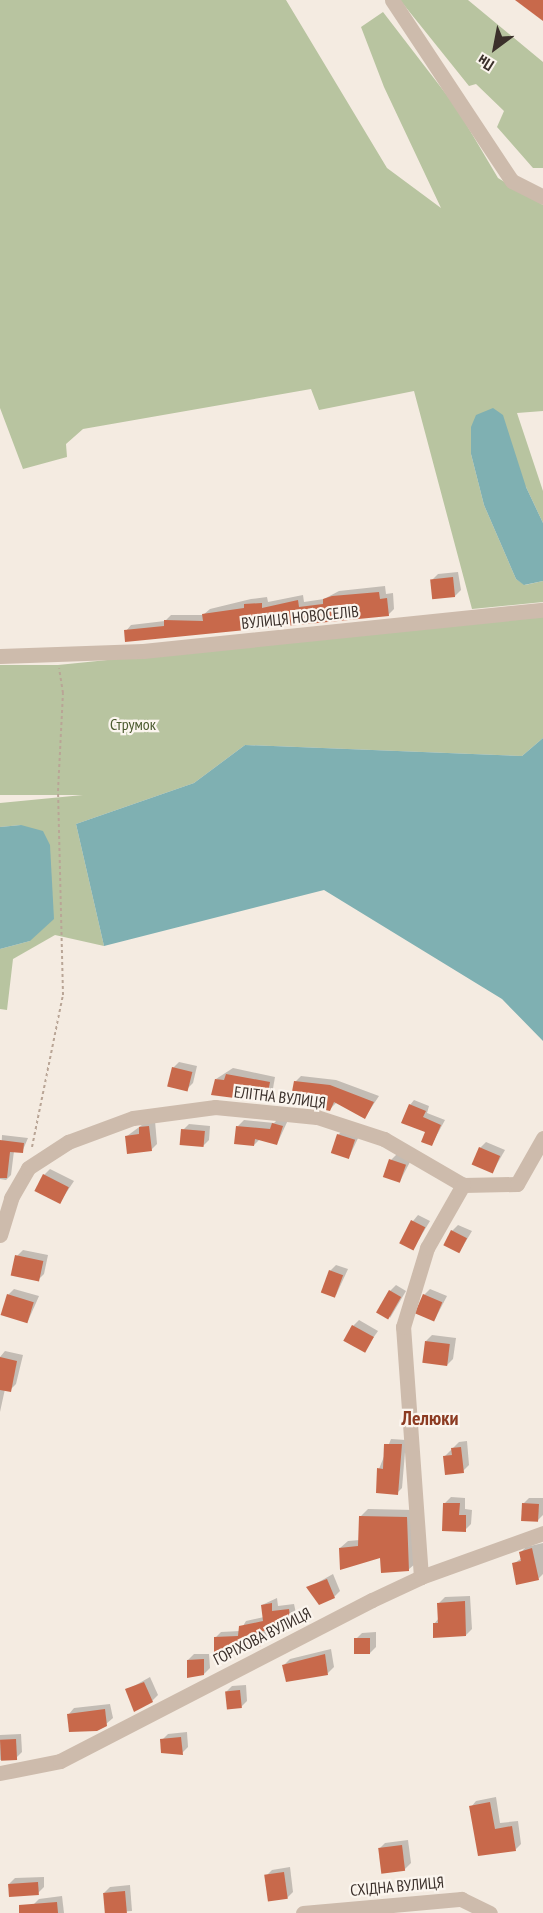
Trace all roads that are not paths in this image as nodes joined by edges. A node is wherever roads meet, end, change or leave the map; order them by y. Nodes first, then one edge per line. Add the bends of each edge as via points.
1 (392, 0) edge
2 (543, 197) edge
3 (543, 610) edge
4 (0, 656) edge
5 (543, 1138) edge
6 (463, 1185) junction
7 (5, 1197) edge
8 (0, 1235) edge
9 (543, 1533) edge
10 (421, 1577) junction
11 (0, 1773) edge
12 (303, 1913) edge
13 (490, 1913) edge

1 - 2 street via 512,182
3 - 4 street, ВУЛИЦЯ НОВОСЕЛІВ via 60,657
5 - 6 street via 517,1184
6 - 7 street, ЕЛІТНА ВУЛИЦЯ via 384,1139 317,1117 215,1107 133,1118 68,1142 28,1168
6 - 10 street via 427,1248 403,1327
7 - 8 street, ЕЛІТНА ВУЛИЦЯ
9 - 10 street, ГОРІХОВА ВУЛИЦЯ
10 - 11 street, ГОРІХОВА ВУЛИЦЯ via 60,1761
12 - 13 street, СХІДНА ВУЛИЦЯ via 461,1899

